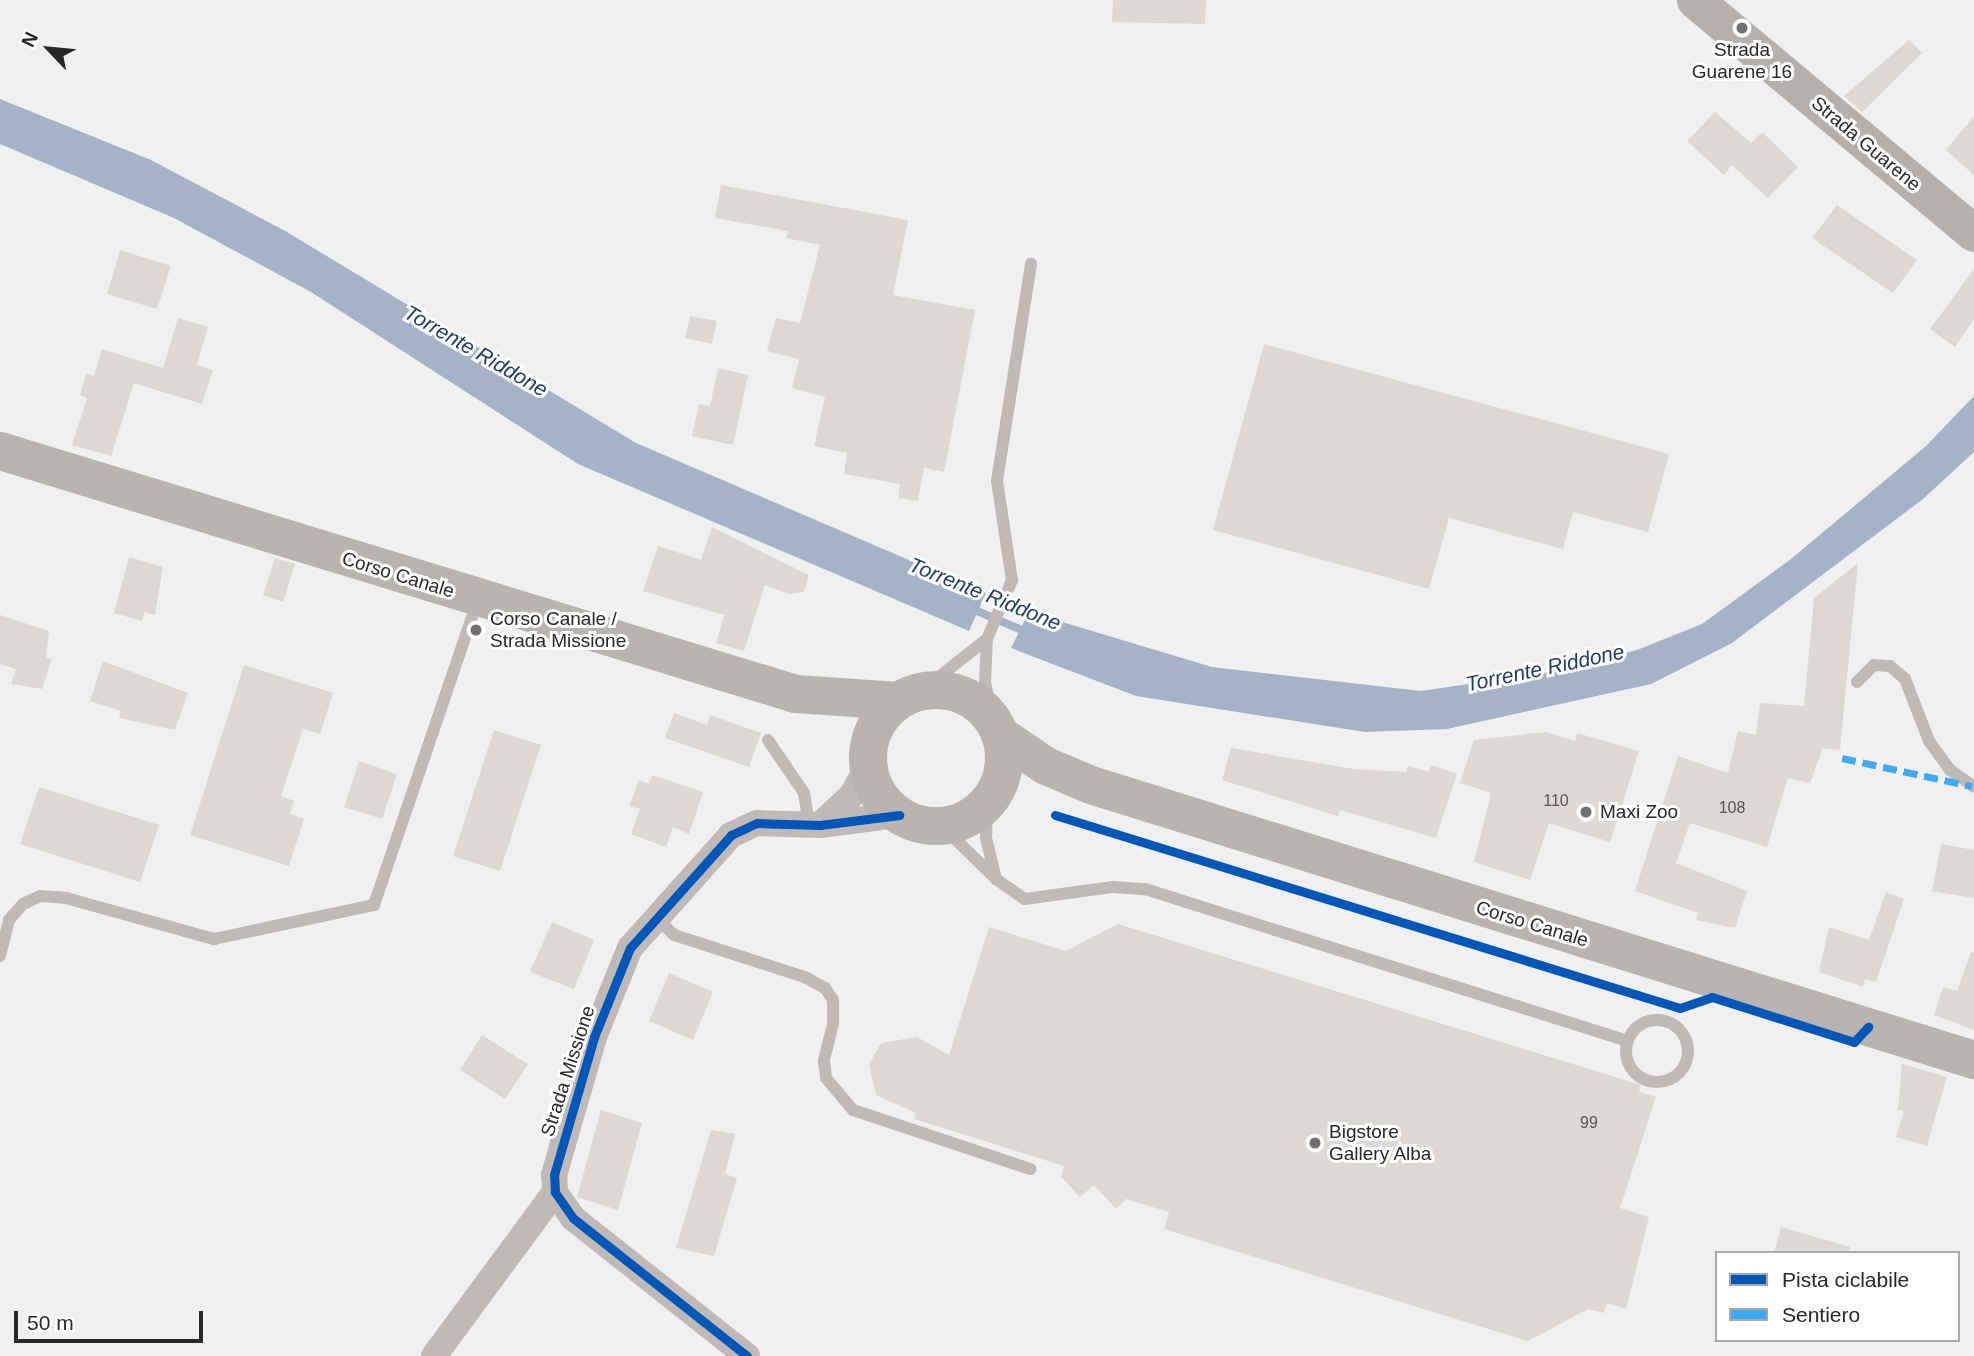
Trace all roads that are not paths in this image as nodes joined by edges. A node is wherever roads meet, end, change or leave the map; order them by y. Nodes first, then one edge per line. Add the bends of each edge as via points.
1 (1695, 0) edge
2 (1974, 233) edge
3 (1031, 264) dead end
4 (0, 451) edge
5 (478, 599) junction
6 (986, 639) junction
7 (1857, 682) dead end
8 (796, 694) junction
9 (909, 696) junction
10 (996, 727) junction
11 (768, 740) dead end
12 (868, 758) junction
13 (1091, 785) junction
14 (1974, 787) edge
15 (991, 798) junction
16 (899, 816) junction
17 (814, 825) junction
18 (942, 826) junction
19 (996, 879) junction
20 (655, 916) junction
21 (0, 956) edge
22 (1628, 1041) junction
23 (1974, 1060) edge
24 (1030, 1169) dead end
25 (555, 1192) junction
26 (434, 1356) edge
27 (747, 1356) edge

1 - 2 main road, Strada Guarene
3 - 6 lane via 997,481 1012,580
4 - 5 main road, Corso Canale
5 - 8 main road, Corso Canale
5 - 21 lane via 374,905 214,939 66,898 40,896 23,904 9,920
6 - 9 lane
6 - 10 lane via 985,682
7 - 14 lane via 1874,665 1890,666 1905,679 1929,741 1950,770
8 - 9 main road, Corso Canale
8 - 12 main road, Corso Canale via 844,725
9 - 10 main road, Corso Canale via 961,694
9 - 12 main road via 878,723
10 - 13 main road, Corso Canale via 1046,765
10 - 15 main road via 1002,774
11 - 17 lane via 804,793
12 - 16 main road, Corso Canale via 884,802
12 - 17 street via 852,795
13 - 15 main road, Corso Canale via 1021,782
13 - 23 main road, Corso Canale
15 - 18 main road, Corso Canale via 970,817
15 - 19 lane via 986,838
16 - 17 street, Strada Missione
16 - 18 main road
17 - 20 street, Strada Missione via 757,823 731,835
18 - 19 lane
19 - 22 lane via 1025,899 1113,887 1145,889
20 - 24 lane via 674,935 805,977 825,988 832,1000 833,1024 824,1061 826,1079 853,1110
20 - 25 street, Strada Missione via 630,948 594,1037 554,1175
22 - 22 lane via 1630,1068 1644,1080 1663,1082 1686,1063 1687,1044 1668,1022 1649,1021
25 - 26 street, Strada Missione
25 - 27 street via 573,1218

